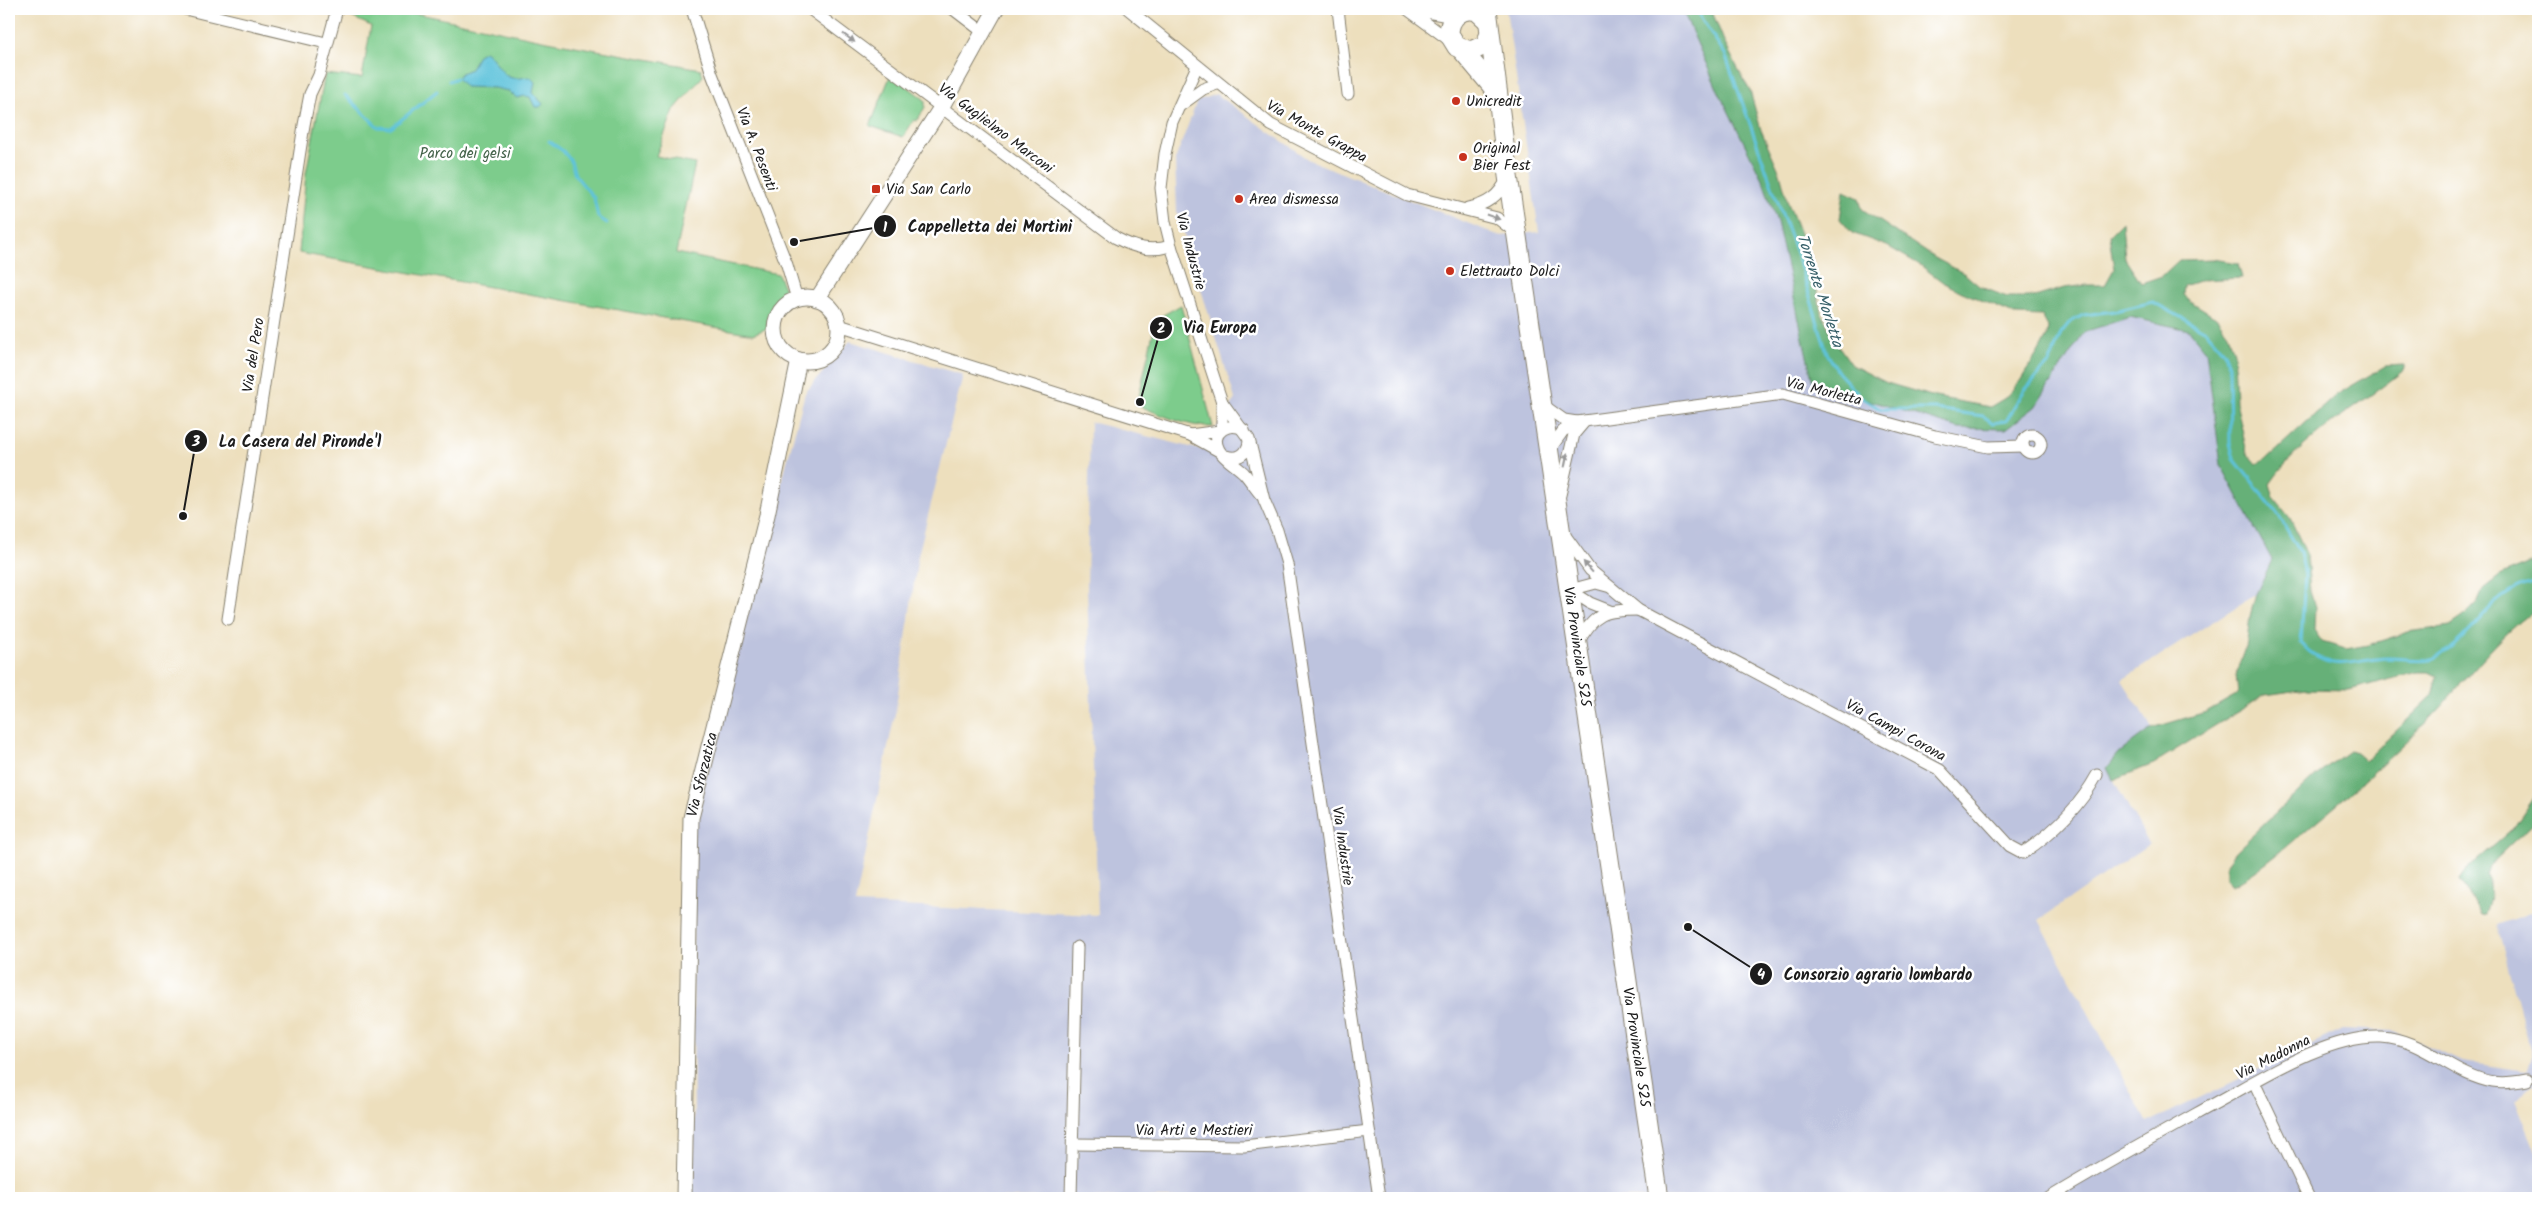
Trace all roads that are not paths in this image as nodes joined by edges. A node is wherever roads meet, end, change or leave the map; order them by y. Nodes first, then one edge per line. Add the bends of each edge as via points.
1 (185, 9) edge
2 (337, 9) edge
3 (692, 9) edge
4 (810, 9) edge
5 (953, 9) edge
6 (996, 9) edge
7 (1128, 9) edge
8 (1338, 9) edge
9 (1408, 9) edge
10 (1462, 12) edge
11 (1489, 21) edge
12 (983, 32) junction
13 (326, 43) junction
14 (1458, 47) junction
15 (1197, 66) junction
16 (1217, 84) junction
17 (1498, 93) junction
18 (1348, 94) dead end
19 (1181, 105) junction
20 (942, 106) junction
21 (1508, 176) junction
22 (1464, 208) junction
23 (1518, 235) junction
24 (1171, 246) junction
25 (797, 299) junction
26 (817, 299) junction
27 (839, 324) junction
28 (799, 360) junction
29 (1222, 402) junction
30 (1543, 405) junction
31 (1581, 422) junction
32 (1221, 430) junction
33 (1247, 435) junction
34 (1190, 436) junction
35 (2023, 446) dead end
36 (1550, 448) junction
37 (1223, 454) junction
38 (1264, 500) junction
39 (1558, 504) junction
40 (1562, 530) junction
41 (1609, 586) junction
42 (1570, 590) junction
43 (1638, 610) junction
44 (1610, 611) junction
45 (228, 619) dead end
46 (1578, 644) junction
47 (2097, 775) dead end
48 (1077, 947) dead end
49 (2527, 1080) dead end
50 (2254, 1082) junction
51 (1369, 1131) junction
52 (1073, 1144) junction
53 (684, 1198) edge
54 (1071, 1198) edge
55 (1379, 1198) edge
56 (1659, 1198) edge
57 (2049, 1198) edge
58 (2309, 1198) edge

1 - 13 street
2 - 13 street, Via del Pero
3 - 25 street, Via A. Pesenti via 712,74 787,265
4 -> 20 street, Via Guglielmo Marconi
5 - 12 street
6 - 12 street
7 - 15 street, Via Monte Grappa
8 - 18 street
9 - 10 street
9 - 14 street
10 - 11 main road via 1478,11
10 - 14 main road via 1449,29 1451,39
11 - 14 main road via 1488,41 1481,48 1471,51
11 - 17 main road, Via Provinciale 525
12 - 20 street
13 - 45 street, Via del Pero via 319,75 310,94
14 - 17 main road
15 - 16 street, Via Monte Grappa
15 - 19 street, Via Industrie
16 - 19 street, Via Industrie via 1203,89
16 - 22 street, Via Monte Grappa via 1270,126 1407,195
17 - 21 main road, Via Provinciale 525
19 - 24 street, Via Industrie via 1172,122 1161,188
20 - 24 street, Via Guglielmo Marconi via 1116,238 1134,247 1156,250
20 - 26 street
21 - 22 street via 1493,198
21 - 23 main road, Via Provinciale 525
22 -> 23 street via 1497,218
23 - 30 main road, Via Provinciale 525
24 - 29 street, Via Industrie
25 - 26 street
25 - 28 street via 779,314 775,335 784,351
26 - 27 street via 828,305
27 - 28 street via 836,342 830,352 810,361
27 - 34 street
28 - 53 street, Via Sforzatica via 766,515 691,818
29 - 32 street, Via Industrie
29 - 33 street, Via Industrie
30 - 31 street, Via Morletta via 1564,420
30 - 36 main road, Via Provinciale 525
31 - 35 street, Via Morletta via 1783,394 1962,442 1988,447
31 - 36 street via 1563,431
39 -> 31 street via 1568,450
32 - 33 street via 1233,425
32 - 34 street
32 - 37 street, Via Industrie via 1217,439
33 - 37 street via 1247,451 1242,455 1232,458
33 - 38 street, Via Industrie
34 - 37 street
36 - 39 main road, Via Provinciale 525
37 - 38 street, Via Industrie via 1245,474
38 - 51 street, Via Industrie via 1287,564
39 - 40 main road, Via Provinciale 525
41 -> 40 street, Via Campi Corona via 1590,570
40 - 42 main road, Via Provinciale 525
41 - 42 street via 1596,583
41 - 43 street, Via Campi Corona
42 - 44 street, Via Campi Corona
42 - 46 main road, Via Provinciale 525
43 - 44 street, Via Campi Corona
43 - 47 street, Via Campi Corona via 1940,770 2010,846 2023,853 2049,835 2085,798
44 - 46 street via 1592,621
46 - 56 main road, Via Provinciale 525
48 - 52 street
49 - 50 street, Via Madonna via 2492,1082 2418,1046 2382,1037 2348,1040 2327,1046
50 - 57 street, Via Madonna via 2116,1157
50 - 58 street
51 - 52 street, Via Arti e Mestieri via 1244,1146
51 - 55 street, Via Industrie
52 - 54 street

